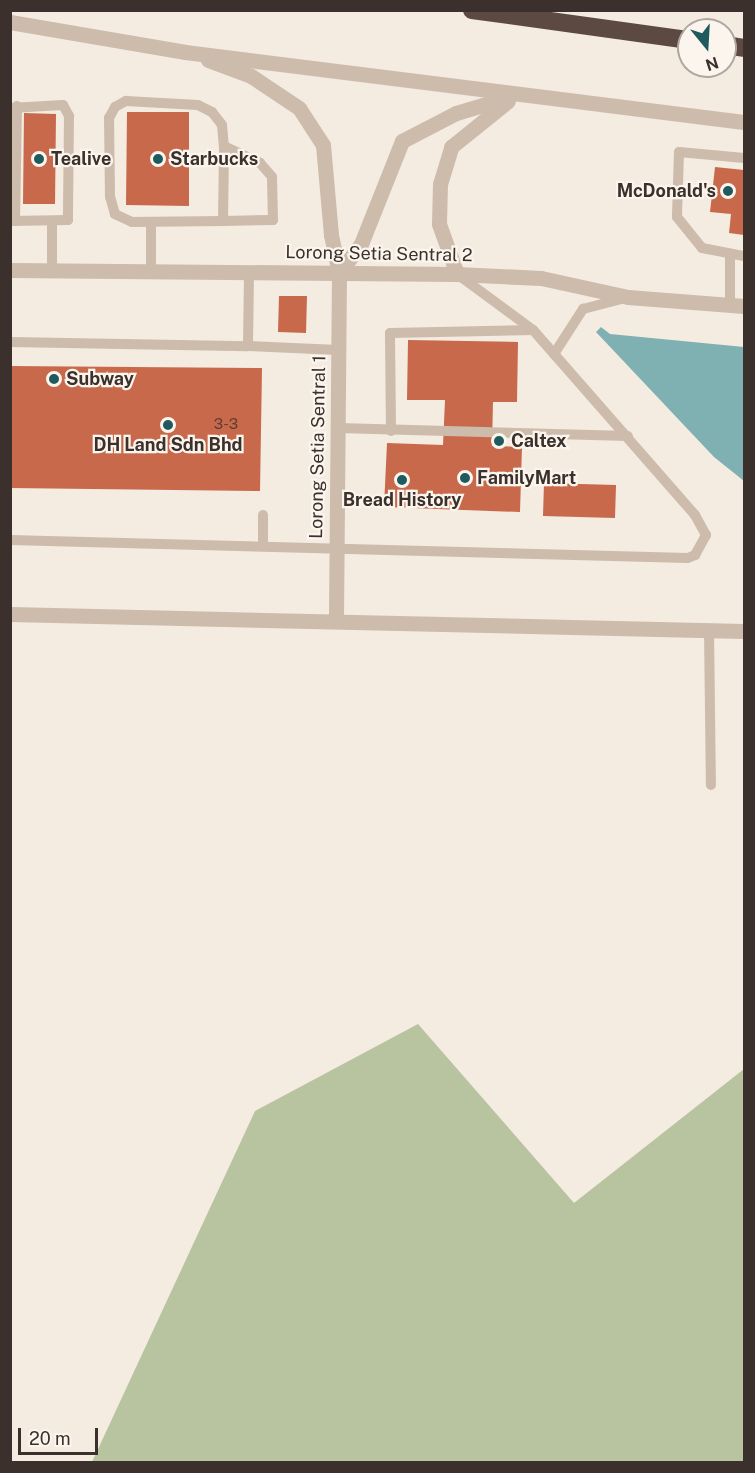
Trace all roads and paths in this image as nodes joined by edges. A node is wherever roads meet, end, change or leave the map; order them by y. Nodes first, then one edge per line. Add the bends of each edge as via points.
1 (472, 10) edge
2 (10, 22) edge
3 (677, 38) edge
4 (185, 52) junction
5 (515, 95) junction
6 (14, 107) edge
7 (744, 122) edge
8 (224, 146) junction
9 (744, 158) edge
10 (52, 220) junction
11 (13, 221) edge
12 (223, 221) junction
13 (151, 222) junction
14 (730, 255) junction
15 (744, 255) edge
16 (10, 270) edge
17 (52, 271) junction
18 (151, 271) junction
19 (249, 272) junction
20 (339, 273) junction
21 (457, 274) junction
22 (628, 297) junction
23 (737, 306) edge
24 (533, 330) junction
25 (10, 342) edge
26 (248, 346) junction
27 (338, 350) junction
28 (554, 354) junction
29 (338, 428) junction
30 (391, 431) junction
31 (628, 436) junction
32 (263, 515) dead end
33 (10, 540) edge
34 (263, 545) junction
35 (336, 546) junction
36 (10, 614) edge
37 (336, 621) junction
38 (709, 629) junction
39 (744, 631) edge
40 (711, 784) dead end

1 - 3 highway
2 - 4 street
4 - 5 street
4 - 20 street, Lorong Setia Sentral 1 via 251,76 299,108 323,145 331,235
5 - 7 street
5 - 20 street via 456,113 402,141 361,244
5 - 21 street via 451,147 440,183 439,224
6 - 10 lane via 63,105 69,116 68,220
6 - 11 lane
8 - 12 lane
8 - 12 lane via 260,163 272,177 273,220
8 - 13 lane via 222,125 212,112 198,105 126,101 116,107 109,118 110,197 115,214 132,222
9 - 14 lane via 679,152 677,217 702,248
10 - 11 lane
10 - 17 lane
12 - 13 lane
13 - 18 lane
14 - 15 lane
14 - 23 lane
16 - 17 street, Lorong Setia Sentral 2
17 - 18 street, Lorong Setia Sentral 2
18 - 19 street, Lorong Setia Sentral 2
19 - 20 street, Lorong Setia Sentral 2
19 - 26 lane
20 - 21 street, Lorong Setia Sentral 2
20 - 27 street, Lorong Setia Sentral 1
21 - 22 street, Lorong Setia Sentral 2 via 541,278
21 - 24 lane
22 - 23 street, Lorong Setia Sentral 2
22 - 28 lane via 583,309
24 - 28 lane
24 - 30 lane via 390,333
25 - 26 lane
26 - 27 lane
27 - 29 street, Lorong Setia Sentral 1
28 - 31 lane
29 - 30 lane
29 - 35 street, Lorong Setia Sentral 1
30 - 31 lane
31 - 35 lane via 703,526 706,535 701,547 688,558
32 - 34 lane
33 - 34 lane
34 - 35 lane
35 - 37 street, Lorong Setia Sentral 1
36 - 37 street
37 - 38 street
38 - 39 street
38 - 40 lane

